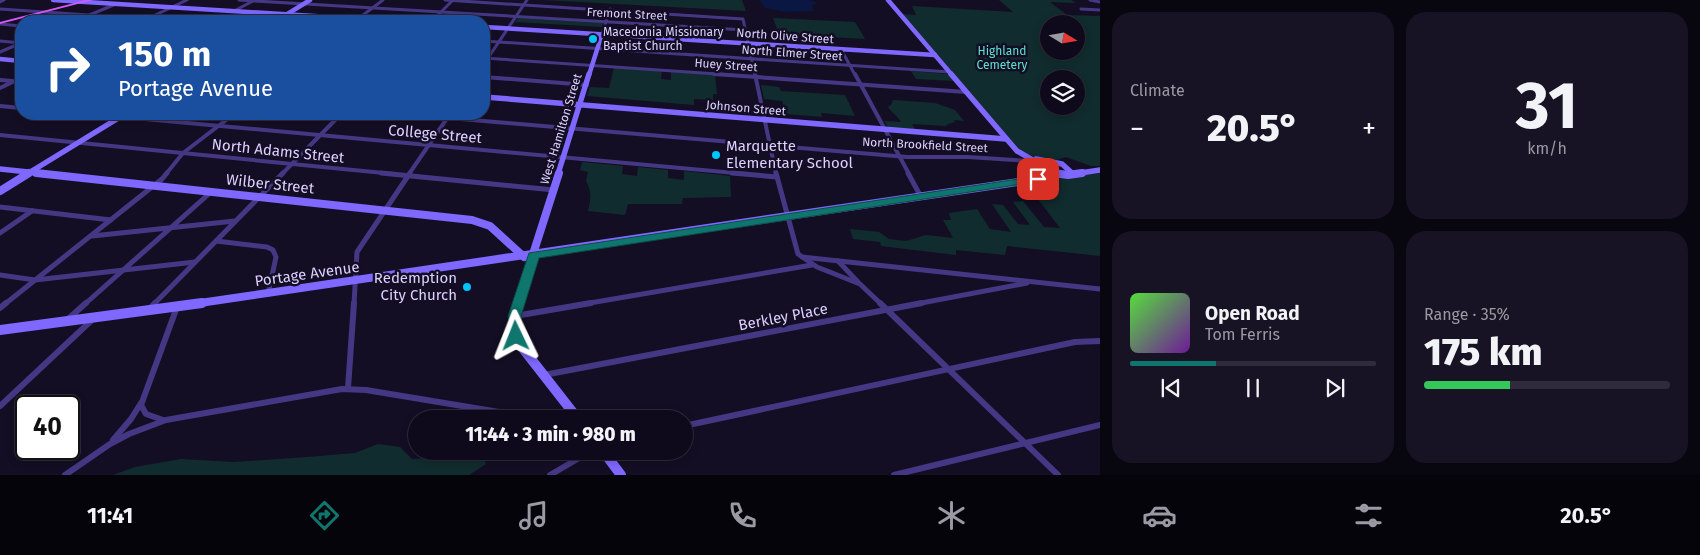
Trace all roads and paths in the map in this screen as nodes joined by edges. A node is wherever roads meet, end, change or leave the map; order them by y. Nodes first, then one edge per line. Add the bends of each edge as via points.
1 (4, 0) edge
2 (54, 0) edge
3 (91, 0) edge
4 (187, 0) edge
5 (238, 0) edge
6 (254, 0) edge
7 (310, 0) edge
8 (383, 0) edge
9 (445, 0) edge
10 (453, 0) edge
11 (527, 0) edge
12 (888, 0) edge
13 (1090, 0) edge
14 (0, 2) edge
15 (84, 2) junction
16 (1100, 2) edge
17 (116, 4) junction
18 (303, 4) junction
19 (524, 5) junction
20 (172, 7) junction
21 (372, 8) junction
22 (610, 9) junction
23 (1081, 9) dead end
24 (0, 10) edge
25 (1100, 10) edge
26 (234, 11) junction
27 (42, 12) junction
28 (441, 12) junction
29 (286, 14) junction
30 (32, 15) edge
31 (77, 15) edge
32 (91, 15) edge
33 (155, 15) edge
34 (298, 15) edge
35 (363, 15) edge
36 (438, 15) edge
37 (516, 16) junction
38 (15, 20) edge
39 (606, 22) junction
40 (0, 24) edge
41 (15, 25) edge
42 (490, 27) edge
43 (508, 28) junction
44 (746, 30) junction
45 (602, 34) junction
46 (0, 41) edge
47 (15, 42) edge
48 (490, 42) edge
49 (498, 42) junction
50 (748, 43) junction
51 (15, 46) edge
52 (598, 49) junction
53 (841, 49) junction
54 (0, 52) edge
55 (490, 53) edge
56 (935, 55) junction
57 (490, 58) edge
58 (0, 59) edge
59 (751, 59) junction
60 (15, 60) edge
61 (593, 66) junction
62 (850, 66) junction
63 (950, 72) junction
64 (490, 77) edge
65 (755, 77) junction
66 (0, 80) edge
67 (14, 81) joint
68 (860, 84) junction
69 (587, 85) junction
70 (0, 88) edge
71 (966, 92) junction
72 (490, 98) edge
73 (580, 105) junction
74 (0, 106) edge
75 (15, 107) edge
76 (115, 120) edge
77 (167, 120) edge
78 (226, 120) edge
79 (335, 120) edge
80 (445, 120) edge
81 (490, 120) edge
82 (765, 120) junction
83 (219, 126) junction
84 (573, 128) junction
85 (884, 129) junction
86 (0, 135) edge
87 (320, 135) junction
88 (1006, 139) junction
89 (79, 142) junction
90 (428, 145) junction
91 (770, 145) junction
92 (183, 153) junction
93 (899, 156) junction
94 (564, 158) junction
95 (1028, 161) dead end
96 (291, 164) junction
97 (1045, 165) junction
98 (1068, 167) junction
99 (0, 169) edge
100 (1100, 170) edge
101 (32, 172) junction
102 (1057, 174) junction
103 (1073, 174) junction
104 (408, 175) junction
105 (777, 177) junction
106 (1032, 180) junction
107 (155, 185) junction
108 (554, 190) junction
109 (0, 191) edge
110 (211, 192) junction
111 (259, 197) junction
112 (921, 197) junction
113 (0, 206) edge
114 (33, 210) junction
115 (384, 210) junction
116 (788, 217) junction
117 (111, 220) junction
118 (236, 221) junction
119 (171, 228) junction
120 (0, 234) edge
121 (91, 236) junction
122 (216, 241) junction
123 (534, 255) junction
124 (524, 257) junction
125 (800, 257) junction
126 (838, 261) junction
127 (195, 262) junction
128 (813, 265) junction
129 (123, 270) junction
130 (0, 275) edge
131 (35, 280) junction
132 (355, 281) junction
133 (1027, 283) junction
134 (860, 284) junction
135 (1100, 289) edge
136 (268, 294) junction
137 (176, 307) junction
138 (0, 308) edge
139 (888, 310) junction
140 (146, 311) junction
141 (514, 316) junction
142 (94, 318) junction
143 (66, 321) junction
144 (0, 330) edge
145 (1100, 341) edge
146 (950, 370) junction
147 (544, 375) junction
148 (348, 388) junction
149 (142, 400) junction
150 (0, 406) edge
151 (485, 410) edge
152 (571, 410) edge
153 (166, 420) junction
154 (693, 424) edge
155 (1100, 425) edge
156 (1025, 443) junction
157 (110, 444) junction
158 (576, 460) edge
159 (610, 460) edge
160 (65, 475) edge
161 (550, 475) edge
162 (621, 475) edge
163 (894, 475) edge
164 (1058, 475) edge

1 - 14 street
2 - 15 street
3 - 15 main road
4 - 20 street
5 - 6 street, Fremont Street
6 - 18 street, Fremont Street
6 - 26 street
7 - 18 street
8 - 21 street
9 - 10 street
10 - 19 street
10 - 28 street
11 - 19 street
12 - 56 street
13 - 16 street
15 - 17 street
15 - 27 main road
17 - 20 street
17 - 32 street
18 - 21 street, Fremont Street
18 - 29 street
19 - 22 street
19 - 37 street
20 - 26 street
20 - 33 street
21 - 28 street, Fremont Street
21 - 35 street
22 - 39 street, West Hamilton Street
22 - 44 street via 741,18
23 - 25 street
24 - 27 street
26 - 29 street
27 - 30 main road
27 - 31 street
28 - 36 street
28 - 37 street, Fremont Street
29 - 34 street
37 - 39 street, Fremont Street
37 - 43 street
38 - 40 main road
39 - 44 street, Fremont Street
39 - 45 street, West Hamilton Street
40 - 41 street
42 - 43 street, North Olive Street
43 - 45 street, North Olive Street
43 - 49 street
44 - 50 street
45 - 50 street, North Olive Street
45 - 52 street, West Hamilton Street
46 - 47 street
48 - 49 street, North Elmer Street
49 - 52 street, North Elmer Street
49 - 55 street
50 - 53 street, North Olive Street
50 - 59 street
51 - 54 street
52 - 59 street, North Elmer Street
52 - 61 street, West Hamilton Street
53 - 56 street, North Olive Street
53 - 62 street
56 - 63 street
57 - 61 street, Huey Street
58 - 60 street
59 - 62 street, North Elmer Street
59 - 65 street
61 - 65 street, Huey Street
61 - 69 street, West Hamilton Street
62 - 63 street, North Elmer Street
62 - 68 street
63 - 71 street
64 - 69 street
65 - 68 street, Huey Street
65 - 82 street
66 - 67 street
67 - 70 street
68 - 71 street, Huey Street
68 - 85 street
69 - 73 street, West Hamilton Street
71 - 88 street
72 - 73 street, Johnson Street
73 - 82 street, Johnson Street
73 - 84 street, West Hamilton Street
74 - 75 street
76 - 89 street
77 - 83 street, College Street
78 - 83 street
79 - 87 street
80 - 90 street
81 - 84 street, North Brookfield Street
82 - 85 street, Johnson Street
82 - 91 street
83 - 87 street, College Street
83 - 92 street
84 - 91 street, North Brookfield Street
84 - 94 street, West Hamilton Street
85 - 88 street, Johnson Street
85 - 93 street
86 - 89 street, North Adams Street
87 - 90 street, College Street
87 - 96 street
88 - 97 street via 1021,154
89 - 92 street, North Adams Street
89 - 101 street
90 - 94 street, College Street
90 - 104 street
91 - 93 street, North Brookfield Street
91 - 105 street
92 - 96 street, North Adams Street
92 - 107 street
93 - 95 street, North Brookfield Street
93 - 112 street
94 - 105 street, College Street
94 - 108 street, West Hamilton Street
96 - 104 street, North Adams Street
96 - 111 street
97 - 98 street
97 - 102 street
97 - 106 street
98 - 100 street
98 - 103 street
99 - 101 street, Wilber Street
100 - 103 street
101 - 107 street, Wilber Street
101 - 109 street
102 - 103 street, Portage Avenue
102 - 106 street, Portage Avenue
104 - 108 street, North Adams Street
104 - 115 street
105 - 116 street
106 - 112 street, Portage Avenue
107 - 110 street, Wilber Street
107 - 117 street
108 - 123 street, West Hamilton Street
110 - 111 street, Wilber Street
110 - 119 street
111 - 115 street, Wilber Street
111 - 118 street
112 - 116 street, Portage Avenue
113 - 114 street
114 - 117 street
114 - 120 street
115 - 124 street, Wilber Street via 481,222 490,226
115 - 132 street via 357,252
116 - 123 street, Portage Avenue
116 - 125 street
117 - 121 street
118 - 119 street
118 - 122 street
119 - 121 street
119 - 129 street
121 - 131 street
122 - 127 street
122 - 136 street via 273,250 276,257
123 - 124 street, Portage Avenue
123 - 141 street, West Hamilton Street
124 - 132 street, Portage Avenue
125 - 126 street
125 - 128 street
126 - 133 street
126 - 134 street
127 - 129 street
127 - 140 street
128 - 134 street
128 - 141 street
129 - 131 street
129 - 143 street
130 - 131 street
131 - 138 street
132 - 136 street, Portage Avenue
132 - 148 street
133 - 135 street
133 - 139 street, Berkley Place
134 - 139 street
136 - 137 street, Portage Avenue
137 - 140 street, Portage Avenue
137 - 149 street
139 - 146 street
139 - 147 street, Berkley Place
140 - 142 street, Portage Avenue
141 - 147 street via 519,341
142 - 143 street, Portage Avenue
142 - 150 street
143 - 144 street, Portage Avenue
145 - 146 street via 1075,342
146 - 154 street
146 - 156 street
147 - 152 street
148 - 151 street
148 - 153 street
149 - 153 street via 145,414
149 - 157 street
153 - 157 street
155 - 156 street
156 - 163 street
156 - 164 street
157 - 160 street
158 - 161 street
159 - 162 street

